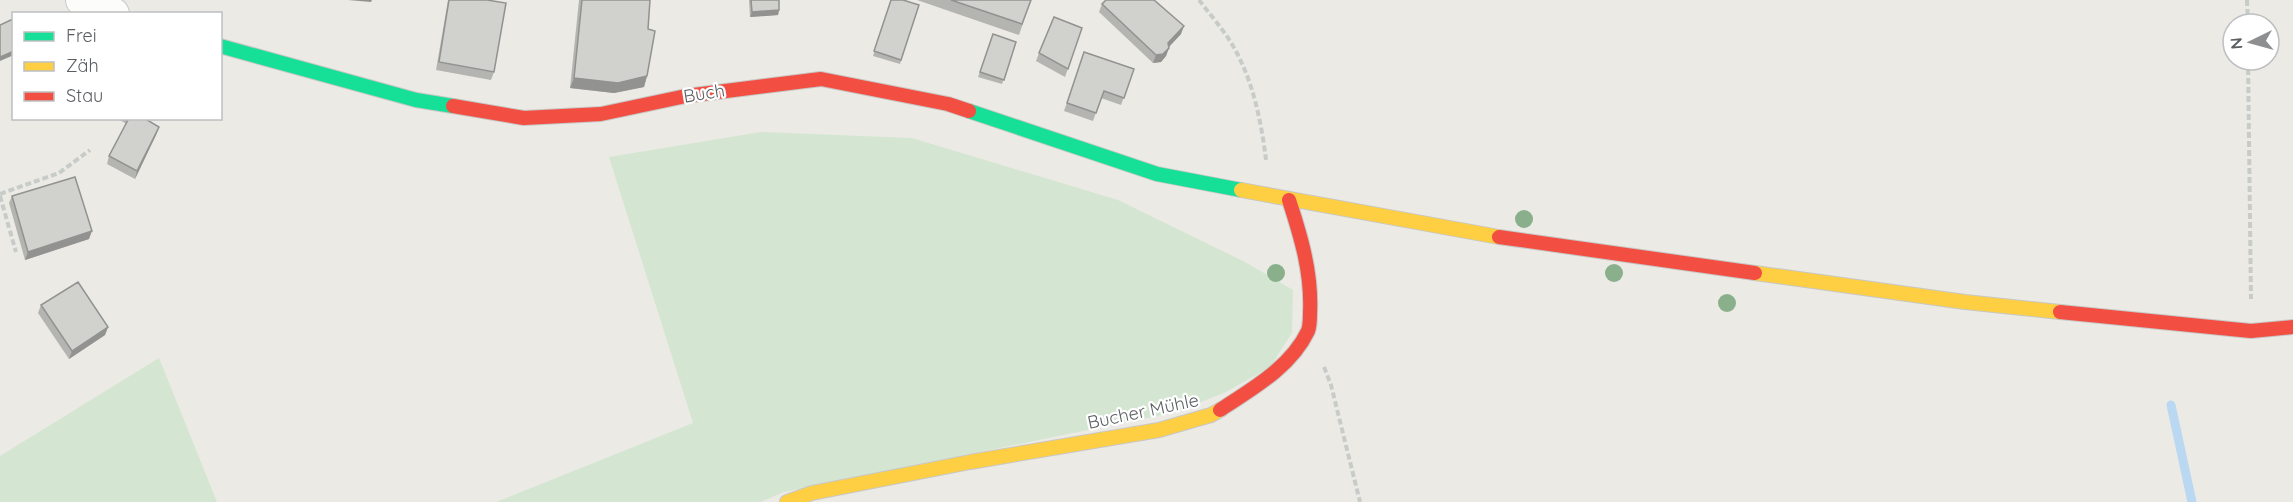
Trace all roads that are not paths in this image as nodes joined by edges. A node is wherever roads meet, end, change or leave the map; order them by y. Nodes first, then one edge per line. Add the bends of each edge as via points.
1 (82, 0) edge
2 (109, 12) edge
3 (222, 47) edge
4 (1289, 200) junction
5 (2293, 327) edge
6 (787, 502) edge

1 - 2 street
3 - 4 street, Buch via 416,100 524,118 600,114 686,96 821,79 948,104 1157,174
4 - 5 street via 1514,239 1965,302 2252,331
4 - 6 street, Bucher Mühle via 1311,288 1309,329 1290,359 1248,393 1211,415 1159,430 970,462 812,493

